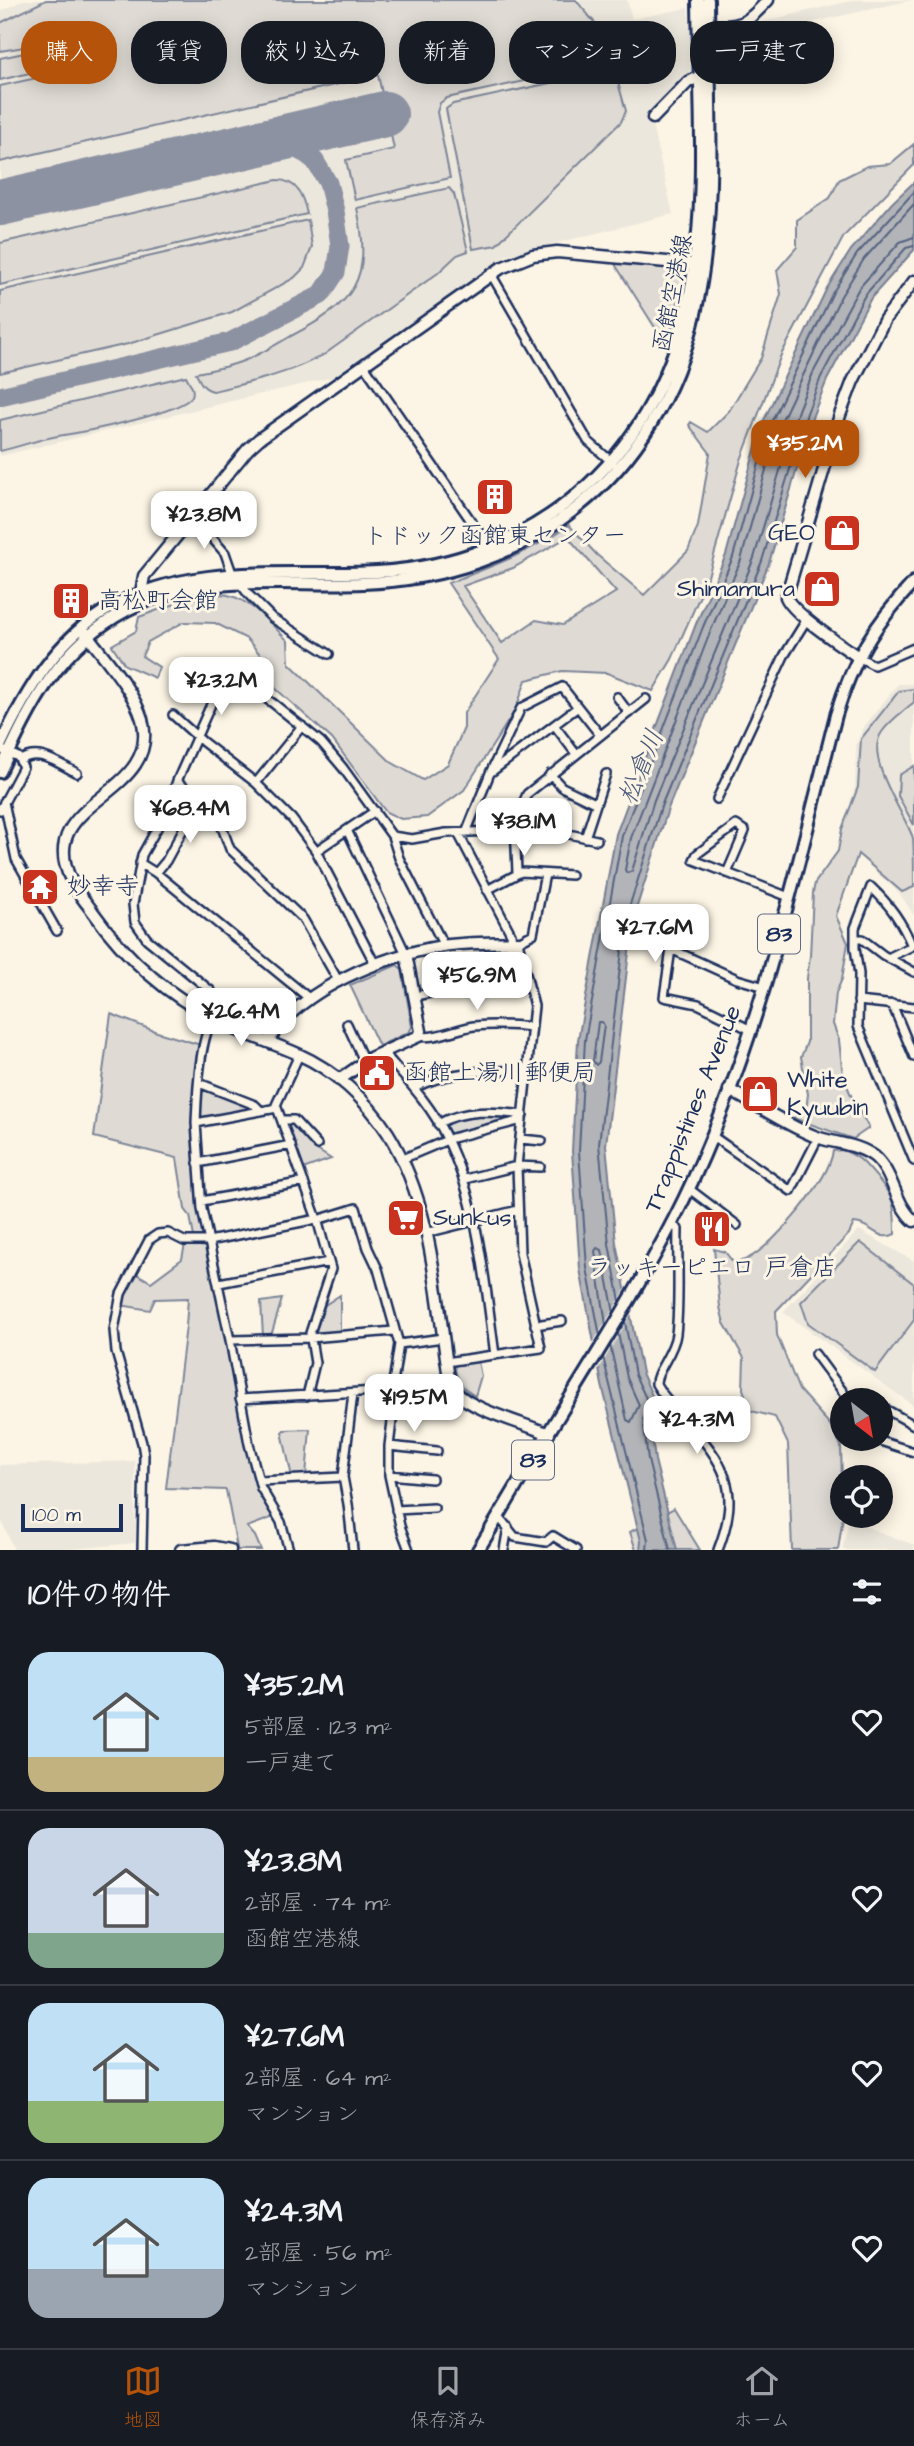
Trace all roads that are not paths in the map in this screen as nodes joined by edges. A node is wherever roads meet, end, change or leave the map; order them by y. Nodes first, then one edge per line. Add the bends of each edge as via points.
1 (698, 0) edge
2 (708, 0) edge
3 (768, 0) edge
4 (702, 21) edge
5 (704, 21) edge
6 (748, 21) edge
7 (690, 81) edge
8 (704, 84) edge
9 (653, 118) dead end
10 (699, 265) junction
11 (491, 274) junction
12 (914, 281) edge
13 (364, 365) junction
14 (615, 465) junction
15 (193, 516) junction
16 (492, 553) junction
17 (236, 578) junction
18 (914, 582) edge
19 (142, 587) dead end
20 (807, 619) junction
21 (85, 632) junction
22 (914, 648) edge
23 (329, 654) dead end
24 (858, 657) junction
25 (617, 697) dead end
26 (646, 699) dead end
27 (578, 707) junction
28 (629, 713) junction
29 (173, 715) dead end
30 (302, 726) junction
31 (555, 726) junction
32 (600, 735) junction
33 (198, 737) junction
34 (3, 749) edge
35 (576, 754) junction
36 (21, 760) junction
37 (0, 772) edge
38 (77, 773) dead end
39 (491, 773) junction
40 (550, 774) junction
41 (606, 774) dead end
42 (177, 781) junction
43 (256, 783) junction
44 (717, 799) dead end
45 (199, 800) junction
46 (595, 803) junction
47 (2, 806) edge
48 (375, 811) junction
49 (515, 827) junction
50 (347, 830) junction
51 (465, 830) junction
52 (392, 836) junction
53 (585, 838) junction
54 (597, 840) dead end
55 (316, 851) junction
56 (140, 863) junction
57 (156, 873) junction
58 (517, 873) junction
59 (727, 873) junction
60 (545, 874) junction
61 (570, 875) dead end
62 (487, 890) junction
63 (789, 897) junction
64 (57, 931) dead end
65 (855, 939) junction
66 (515, 942) junction
67 (444, 946) junction
68 (406, 954) junction
69 (888, 958) junction
70 (376, 964) junction
71 (914, 972) edge
72 (339, 982) junction
73 (528, 982) junction
74 (765, 987) junction
75 (415, 996) junction
76 (310, 999) junction
77 (858, 1001) junction
78 (892, 1004) junction
79 (914, 1007) edge
80 (212, 1018) junction
81 (347, 1024) dead end
82 (532, 1027) junction
83 (751, 1030) junction
84 (419, 1037) junction
85 (268, 1041) junction
86 (383, 1052) junction
87 (299, 1055) junction
88 (914, 1058) edge
89 (365, 1061) junction
90 (526, 1071) junction
91 (339, 1080) junction
92 (199, 1083) junction
93 (414, 1088) junction
94 (729, 1090) junction
95 (277, 1108) junction
96 (261, 1111) junction
97 (522, 1117) junction
98 (282, 1120) junction
99 (196, 1123) junction
100 (438, 1124) junction
101 (903, 1134) junction
102 (711, 1135) junction
103 (914, 1136) edge
104 (447, 1139) junction
105 (520, 1139) junction
106 (542, 1141) dead end
107 (816, 1142) dead end
108 (290, 1145) junction
109 (317, 1145) dead end
110 (402, 1159) junction
111 (914, 1161) edge
112 (198, 1163) junction
113 (517, 1166) junction
114 (540, 1167) dead end
115 (465, 1179) junction
116 (304, 1182) junction
117 (688, 1188) junction
118 (202, 1202) junction
119 (518, 1210) junction
120 (317, 1220) junction
121 (474, 1221) junction
122 (914, 1221) edge
123 (670, 1224) junction
124 (737, 1225) dead end
125 (426, 1233) junction
126 (209, 1241) junction
127 (329, 1262) junction
128 (219, 1283) junction
129 (562, 1321) dead end
130 (535, 1325) junction
131 (394, 1331) junction
132 (310, 1338) junction
133 (443, 1338) junction
134 (230, 1340) junction
135 (399, 1344) junction
136 (815, 1354) dead end
137 (495, 1355) junction
138 (446, 1362) junction
139 (840, 1388) edge
140 (393, 1390) junction
141 (353, 1393) junction
142 (307, 1396) junction
143 (240, 1399) junction
144 (893, 1413) edge
145 (914, 1425) edge
146 (549, 1434) junction
147 (893, 1445) edge
148 (389, 1446) junction
149 (437, 1451) dead end
150 (914, 1452) edge
151 (389, 1475) junction
152 (343, 1477) junction
153 (432, 1479) dead end
154 (259, 1481) junction
155 (435, 1508) dead end
156 (396, 1510) junction
157 (499, 1517) junction
158 (508, 1527) junction
159 (142, 1550) edge
160 (181, 1550) edge
161 (230, 1550) edge
162 (289, 1550) edge
163 (353, 1550) edge
164 (409, 1550) edge
165 (478, 1550) edge
166 (504, 1550) edge
167 (576, 1550) edge
168 (719, 1550) edge

1 - 4 main road, 函館空港線
2 - 5 main road, 函館空港線
3 - 6 street
7 - 9 street via 670,94
8 - 10 main road, 函館空港線
10 - 11 street via 557,252 520,259
10 - 14 main road, 函館空港線 via 663,381
11 - 13 street
11 - 14 street via 588,441
12 - 20 street via 862,360 840,415 786,597
13 - 15 street via 259,439
13 - 16 street
14 - 16 main road, 函館空港線
15 - 17 street via 225,553
15 - 19 street via 144,576
16 - 17 main road, 函館空港線 via 380,572
17 - 21 main road, 函館空港線 via 191,578 162,585 113,606
17 - 23 street via 272,618
18 - 24 main road, Trappistines Avenue / 83 via 887,611
20 - 24 street
20 - 44 street via 784,656
21 - 34 main road, 函館空港線 via 40,672
21 - 80 street via 136,704 143,724 143,745 128,776 74,821 65,847 66,868 74,887 123,951 166,988
22 - 24 street via 874,665
24 - 63 main road, Trappistines Avenue / 83 via 835,715
25 - 28 street
26 - 28 street
27 - 31 street
27 - 32 street
27 - 39 street via 562,687 521,708
28 - 32 street
29 - 33 street
30 - 33 street via 229,674 220,681
30 - 43 street
30 - 48 street
31 - 35 street
31 - 39 street
32 - 35 street
33 - 42 street
33 - 43 street
34 - 36 street
34 - 37 main road, 函館空港線
35 - 40 street
36 - 38 street via 40,755
36 - 47 street via 23,767
39 - 51 street
40 - 46 street via 562,787
40 - 49 street via 527,794
41 - 46 street
42 - 45 street
42 - 56 street
43 - 55 street
45 - 57 street
45 - 72 street via 220,821 230,849 303,919
46 - 53 street
47 - 64 street via 16,859
48 - 50 street
48 - 52 street
49 - 51 street
49 - 53 street
49 - 58 street
50 - 55 street
50 - 68 street
51 - 52 street via 412,839
51 - 62 street
52 - 67 street
53 - 54 street
55 - 70 street
56 - 57 street
56 - 80 street via 133,904 135,922 151,944 213,994 219,1008
57 - 76 street
58 - 60 street
58 - 62 street
59 - 59 street via 694,860 736,825 745,831
59 - 63 street
60 - 61 street
60 - 66 street via 533,934
62 - 66 street
63 - 74 main road, Trappistines Avenue / 83
65 - 69 street
65 - 69 street via 871,887 889,904 912,946
65 - 77 street
66 - 67 street
66 - 73 street
67 - 68 street
68 - 70 street
68 - 75 street
69 - 71 street
70 - 72 street
72 - 76 street
73 - 75 street via 466,986
73 - 82 street via 534,1006
74 - 83 main road, Trappistines Avenue / 83
74 - 83 street via 671,949 664,997 698,1004
75 - 84 street
76 - 85 street via 287,1017
77 - 78 street
77 - 101 street via 858,1026
78 - 79 street
78 - 88 street
80 - 85 street
80 - 92 street
81 - 89 street
82 - 84 street via 472,1026
82 - 90 street
83 - 94 main road, Trappistines Avenue / 83
84 - 86 street
85 - 87 street
86 - 89 street
86 - 93 street
87 - 91 street
87 - 95 street
89 - 91 street
90 - 93 street via 466,1071
90 - 97 street
91 - 110 street via 374,1114
92 - 96 street
92 - 99 street
93 - 100 street
94 - 102 main road, Trappistines Avenue / 83
94 - 122 street via 810,1134 870,1154 884,1168 900,1204
95 - 96 street
95 - 98 street
96 - 99 street
97 - 100 street via 471,1113
97 - 104 street
97 - 105 street
98 - 108 street
98 - 109 street via 294,1120
99 - 112 street
100 - 104 street
101 - 103 street
101 - 111 street
102 - 107 street via 790,1191
102 - 117 main road, Trappistines Avenue / 83
104 - 110 street
104 - 115 street
105 - 106 street
105 - 113 street
108 - 112 street
108 - 116 street
110 - 125 street
112 - 118 street
113 - 114 street
113 - 115 street
113 - 119 street
115 - 121 street
116 - 118 street
116 - 120 street
117 - 123 main road, Trappistines Avenue / 83
117 - 124 street
118 - 126 street
119 - 121 street
119 - 130 street via 520,1253
120 - 126 street
120 - 127 street
120 - 131 street via 356,1208
121 - 125 street
121 - 137 street
123 - 146 main road, Trappistines Avenue / 83
123 - 168 street via 678,1228 676,1335 656,1384 723,1468 729,1486 728,1509
125 - 133 street
126 - 128 street
126 - 159 street via 184,1241 168,1233 153,1237 116,1311 116,1352 144,1455
127 - 128 street
127 - 132 street via 331,1269
128 - 134 street
129 - 130 street
130 - 137 street via 541,1348
131 - 132 street
131 - 135 street
132 - 134 street
132 - 142 street via 315,1363
133 - 135 street
133 - 138 street
134 - 143 street
135 - 140 street
136 - 139 street
137 - 138 street
138 - 146 street via 452,1385 463,1398
140 - 141 street
140 - 148 street
141 - 142 street
141 - 152 street
142 - 143 street
143 - 154 street
144 - 145 street
146 - 157 main road, Trappistines Avenue / 83
147 - 150 street
148 - 149 street
148 - 151 street
151 - 153 street
151 - 156 street
152 - 154 street
152 - 163 street
154 - 162 street via 281,1522
155 - 156 street
156 - 164 street
157 - 158 street
157 - 165 main road, Trappistines Avenue / 83
158 - 166 street
158 - 167 street via 515,1537 546,1542 554,1536
160 - 161 street

